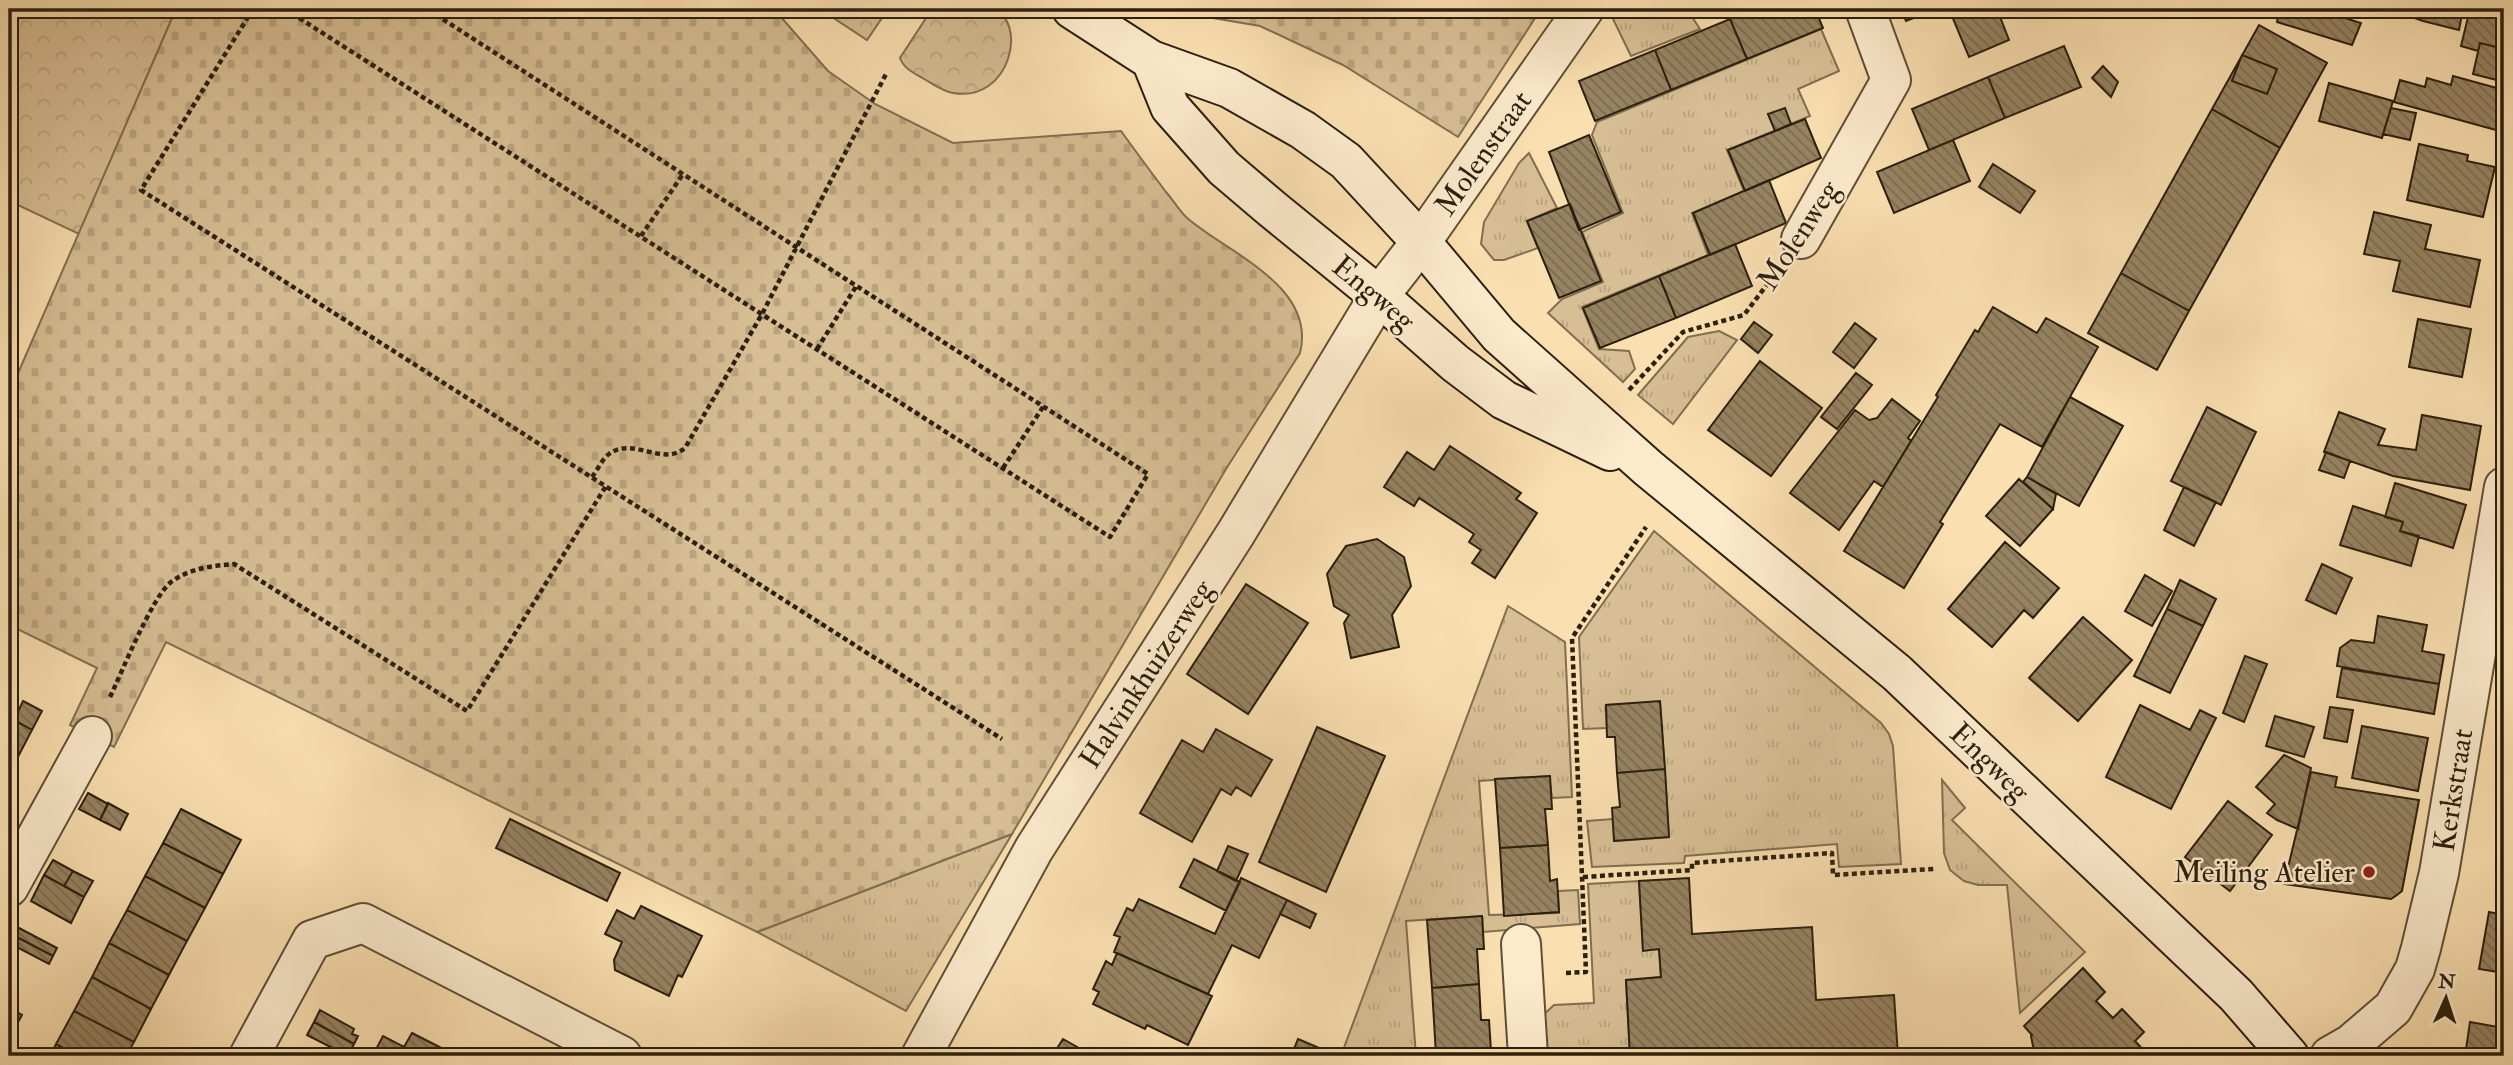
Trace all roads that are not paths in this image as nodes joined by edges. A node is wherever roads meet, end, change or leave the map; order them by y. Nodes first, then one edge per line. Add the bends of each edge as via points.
1 (1072, 9) edge
2 (1584, 9) edge
3 (1865, 9) edge
4 (1151, 60) junction
5 (1801, 239) road end
6 (1421, 242) junction
7 (1380, 296) junction
8 (1660, 478) junction
9 (2504, 487) edge
10 (92, 736) road end
11 (9, 887) edge
12 (1522, 960) road end
13 (249, 1056) edge
14 (622, 1056) edge
15 (921, 1056) edge
16 (1528, 1056) edge
17 (2288, 1056) edge
18 (2330, 1056) edge

1 - 4 street, Engweg
2 - 6 street, Molenstraat
3 - 5 street, Molenweg via 1891,80
4 - 6 street, Engweg via 1228,88 1303,130 1346,161
4 - 7 street, Engweg via 1170,107 1224,167
6 - 7 street, Molenstraat
6 - 8 street, Engweg via 1499,335
7 - 8 street, Engweg via 1504,400
7 - 15 street, Halvinkhuizerweg via 1236,533 1034,849
8 - 17 street, Engweg via 1897,673 2236,995
9 - 18 street, Kerkstraat via 2437,884 2415,969 2393,1008
10 - 11 street
12 - 16 street
13 - 14 street via 312,940 363,923

